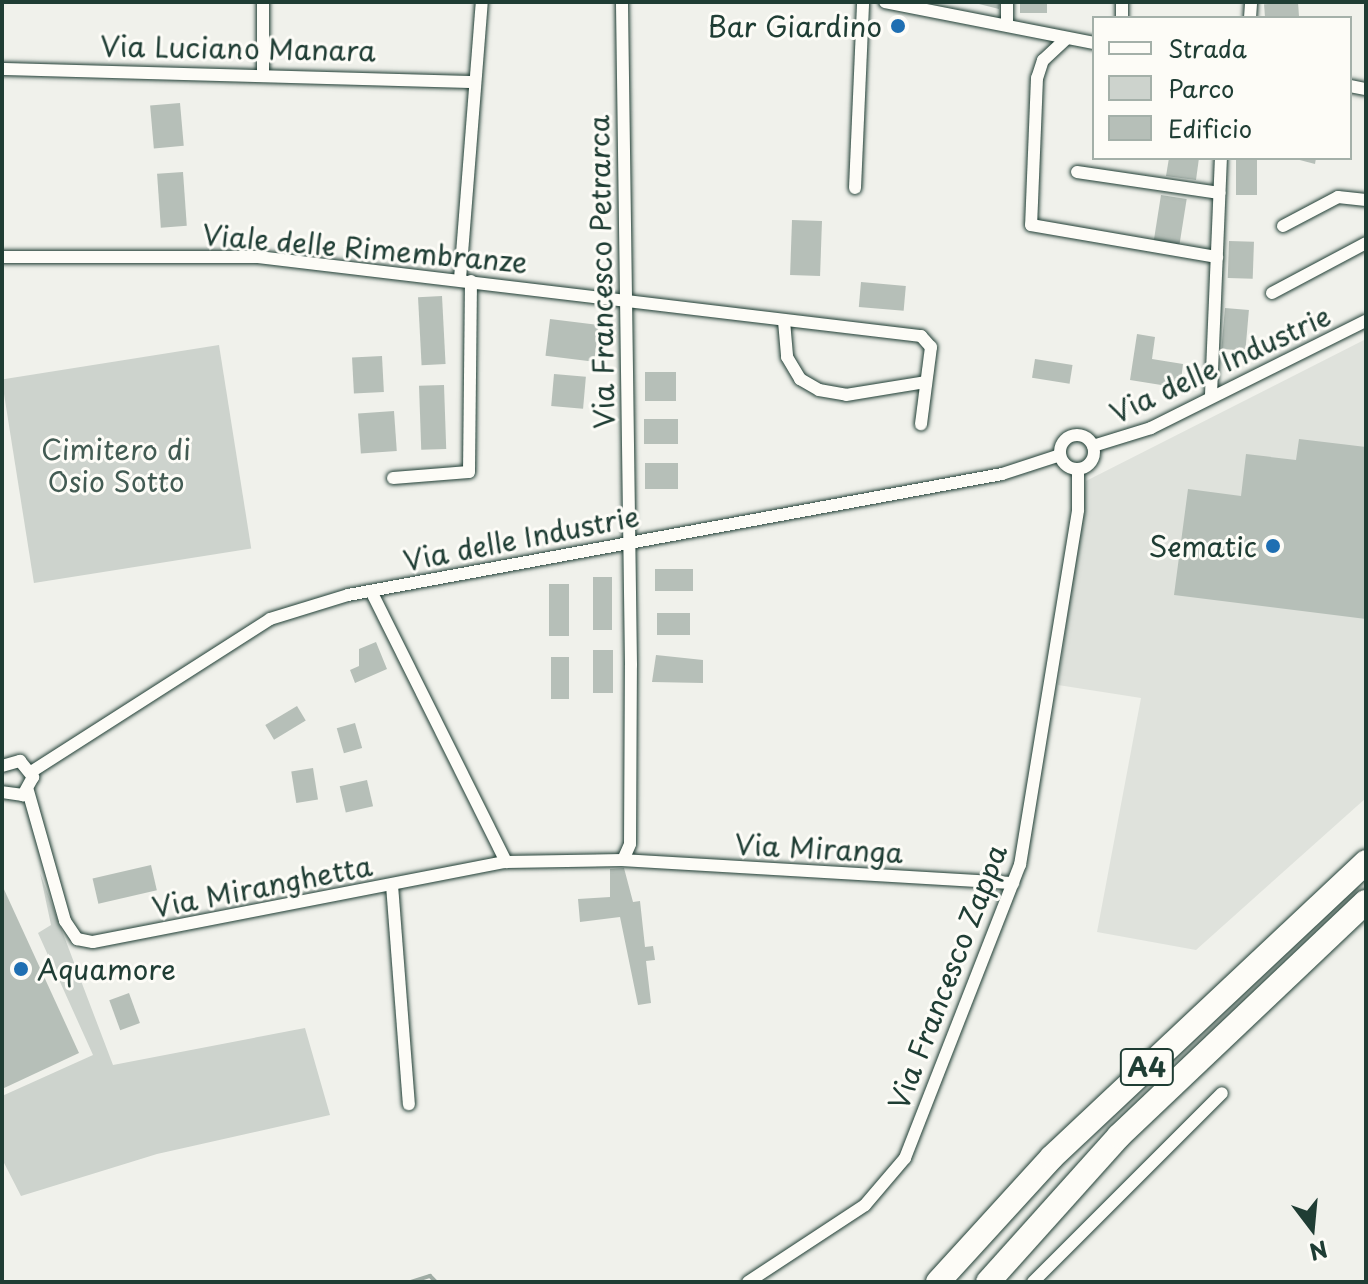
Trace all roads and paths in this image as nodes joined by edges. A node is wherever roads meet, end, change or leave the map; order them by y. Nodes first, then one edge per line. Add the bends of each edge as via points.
1 (263, 2) edge
2 (482, 2) edge
3 (622, 2) edge
4 (863, 2) edge
5 (885, 2) edge
6 (1007, 2) edge
7 (1007, 25) junction
8 (1067, 38) junction
9 (1092, 43) edge
10 (2, 69) edge
11 (263, 73) junction
12 (473, 82) junction
13 (1221, 160) edge
14 (1077, 172) dead end
15 (855, 188) dead end
16 (1219, 193) junction
17 (1366, 200) edge
18 (1283, 226) dead end
19 (1366, 243) edge
20 (3, 257) edge
21 (1217, 257) junction
22 (466, 280) junction
23 (1272, 293) dead end
24 (624, 298) junction
25 (784, 321) junction
26 (1366, 321) edge
27 (925, 382) junction
28 (1211, 395) junction
29 (921, 424) dead end
30 (1093, 446) junction
31 (1060, 455) junction
32 (1078, 469) junction
33 (393, 478) dead end
34 (630, 541) junction
35 (371, 591) junction
36 (2, 766) edge
37 (31, 772) junction
38 (28, 791) junction
39 (2, 792) edge
40 (506, 862) junction
41 (618, 862) junction
42 (1366, 862) edge
43 (1013, 883) junction
44 (392, 885) junction
45 (1366, 902) edge
46 (1222, 1093) dead end
47 (409, 1104) dead end
48 (748, 1282) edge
49 (938, 1282) edge
50 (988, 1282) edge
51 (1033, 1282) edge

1 - 11 street
2 - 12 street
3 - 24 street, Via Francesco Petrarca
4 - 15 street
5 - 7 street
6 - 7 street
7 - 8 street
8 - 9 street
8 - 21 street via 1043,60 1037,78 1031,225
10 - 11 street, Via Luciano Manara
11 - 12 street, Via Luciano Manara
12 - 22 street
13 - 16 street
14 - 16 street
16 - 21 street
17 - 18 street via 1338,197
19 - 23 street
20 - 22 street, Viale delle Rimembranze via 258,257
21 - 28 street
22 - 24 street, Viale delle Rimembranze
22 - 33 street via 469,472
24 - 25 street, Viale delle Rimembranze
24 - 34 street, Via Francesco Petrarca
25 - 27 street, Viale delle Rimembranze via 921,336 931,347
25 - 27 street via 787,357 800,379 819,390 846,395
26 - 28 street, Via delle Industrie
27 - 29 street
28 - 30 street, Via delle Industrie via 1151,428
30 - 31 street, Via delle Industrie via 1073,435
30 - 32 street, Via delle Industrie via 1092,461
31 - 32 street
31 - 34 street, Via delle Industrie via 1002,474
32 - 43 street, Via Francesco Zappa via 1076,525
34 - 35 street, Via delle Industrie
34 - 41 street via 630,844
35 - 37 street, Via delle Industrie via 270,619
35 - 40 street
36 - 37 street via 19,761
37 - 38 street
38 - 39 street
38 - 44 street, Via Miranghetta via 65,921 77,939 123,939
40 - 41 street, Via Miranghetta
40 - 44 street, Via Miranghetta
41 - 43 street, Via Miranga
42 - 49 highway, A4 via 1052,1157
43 - 48 street, Via Francesco Zappa via 905,1158 865,1205
44 - 47 street
45 - 50 highway, A4 via 1119,1136
46 - 51 street

